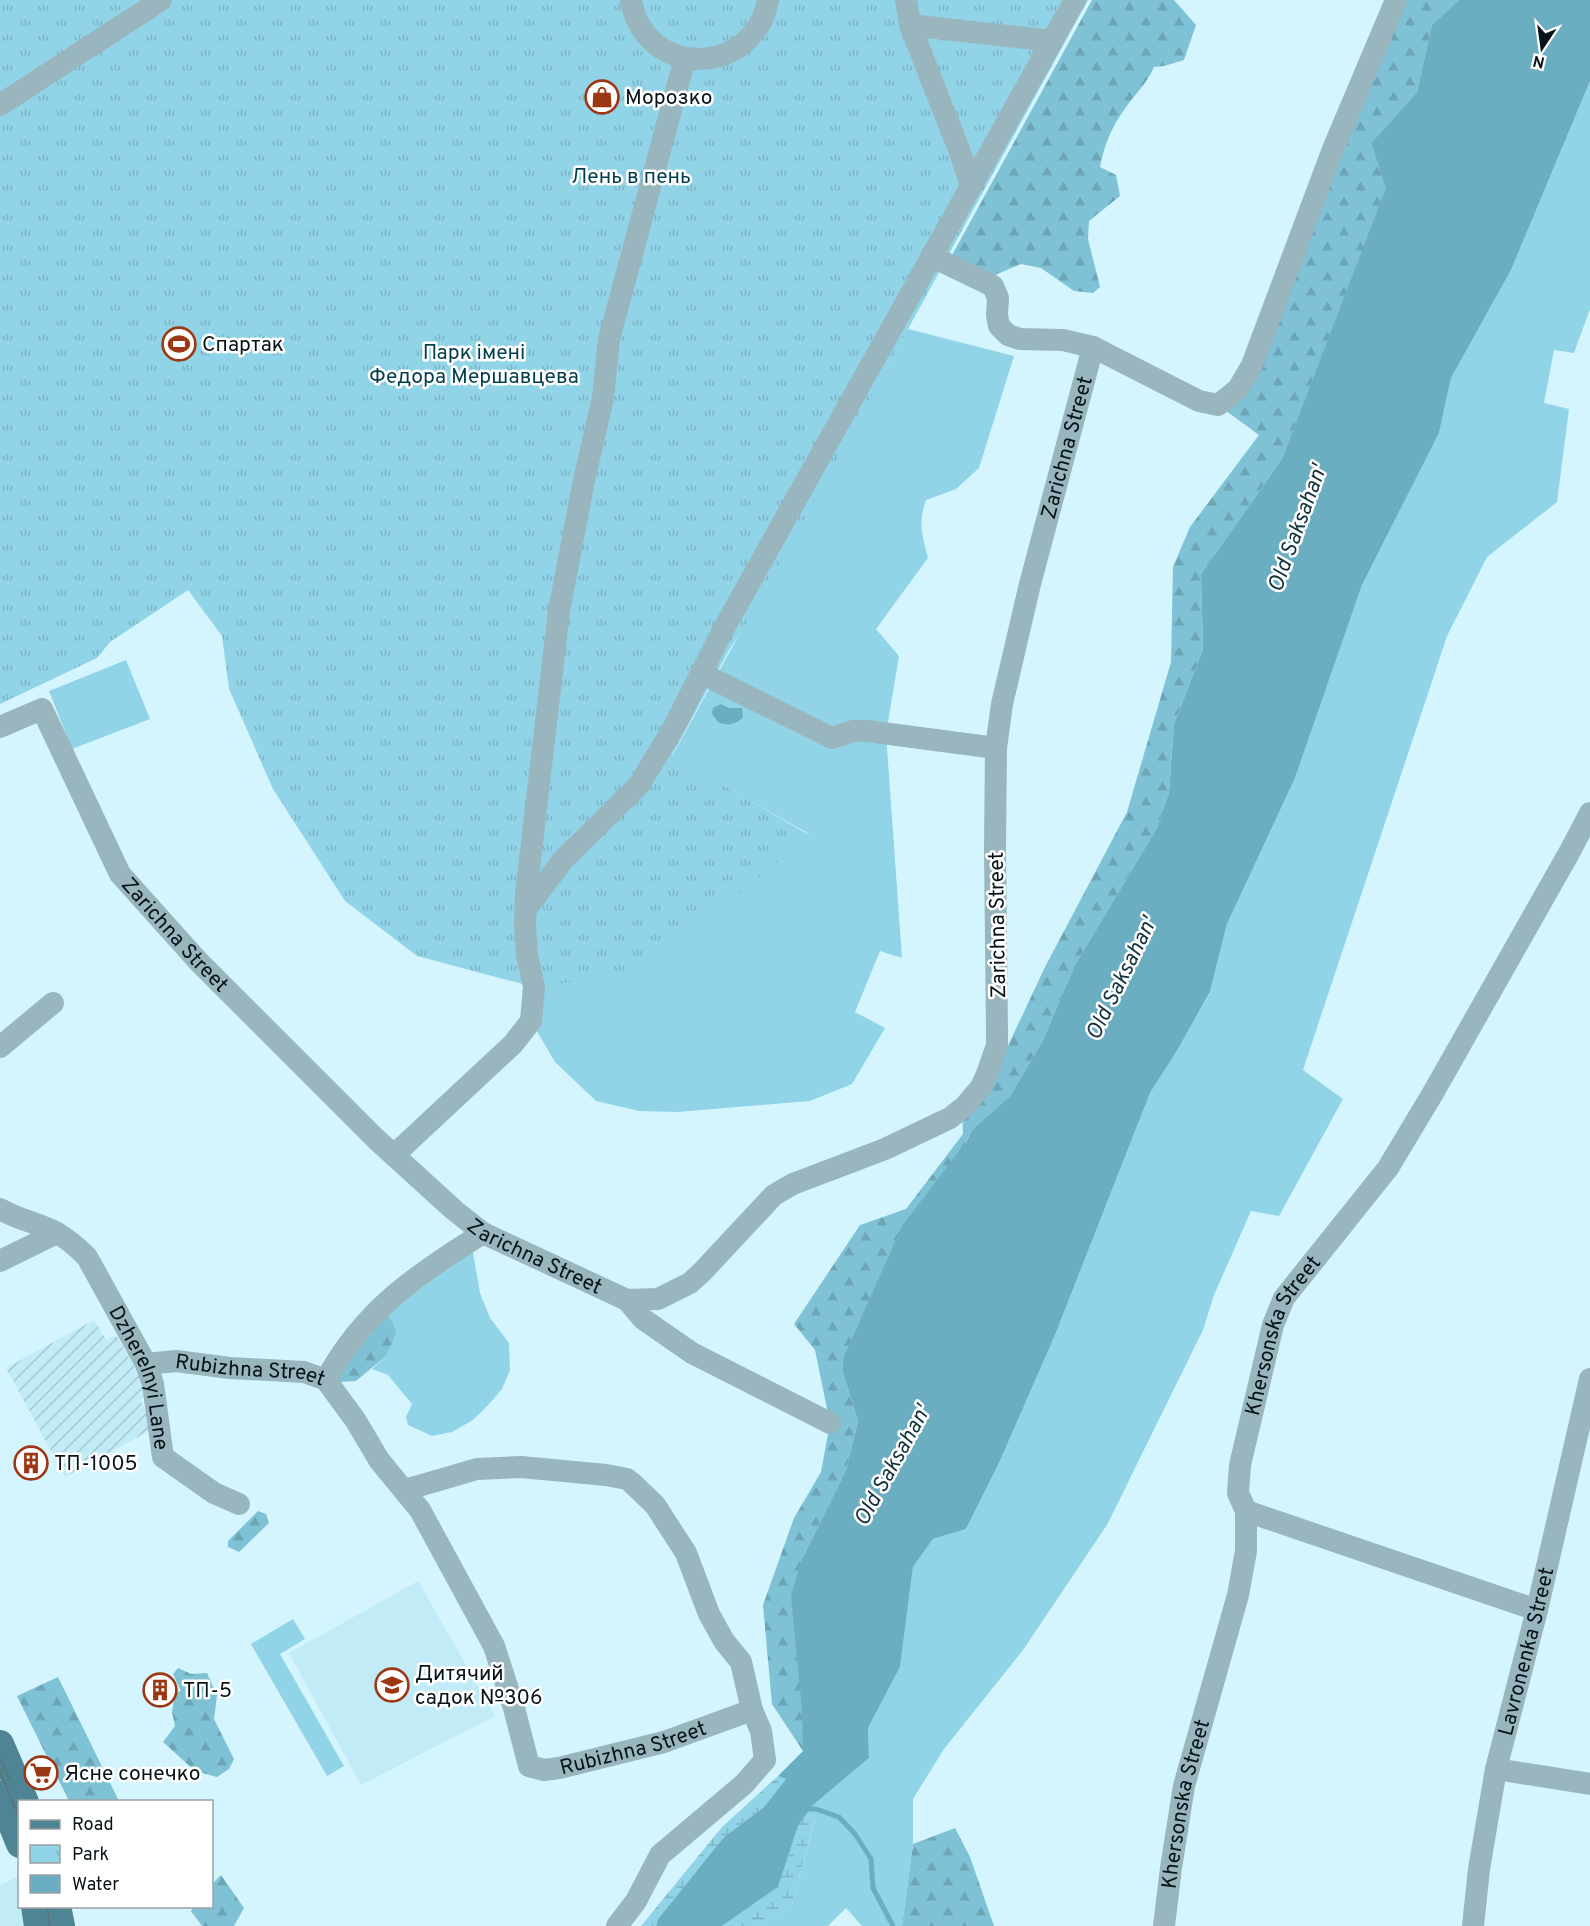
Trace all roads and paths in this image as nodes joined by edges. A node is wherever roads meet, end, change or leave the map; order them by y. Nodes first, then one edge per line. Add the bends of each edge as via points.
1 (161, 0) edge
2 (631, 0) edge
3 (768, 0) edge
4 (906, 0) edge
5 (1075, 0) edge
6 (1396, 0) edge
7 (910, 25) junction
8 (1052, 41) junction
9 (685, 58) junction
10 (0, 105) edge
11 (971, 185) junction
12 (932, 256) junction
13 (1093, 347) junction
14 (701, 673) junction
15 (0, 727) edge
16 (996, 748) junction
17 (1590, 813) edge
18 (526, 909) junction
19 (53, 1003) dead end
20 (0, 1047) edge
21 (394, 1155) junction
22 (0, 1209) edge
23 (57, 1233) junction
24 (483, 1233) junction
25 (0, 1261) edge
26 (627, 1300) junction
27 (146, 1364) junction
28 (1590, 1379) edge
29 (326, 1380) junction
30 (830, 1423) dead end
31 (405, 1490) junction
32 (239, 1504) dead end
33 (1246, 1511) junction
34 (1537, 1610) junction
35 (752, 1710) junction
36 (0, 1744) edge
37 (1496, 1768) junction
38 (1590, 1784) edge
39 (0, 1795) edge
40 (25, 1800) edge
41 (18, 1839) edge
42 (35, 1908) edge
43 (57, 1908) edge
44 (38, 1926) edge
45 (61, 1926) edge
46 (617, 1926) edge
47 (1164, 1926) edge
48 (1473, 1926) edge

1 - 10 street
2 - 9 street via 646,34 667,51
3 - 9 street via 756,29 739,47 714,58
4 - 7 street
5 - 8 street
6 - 13 street via 1252,365 1238,389 1218,405 1199,401
7 - 8 street
7 - 11 street
8 - 11 street
9 - 18 street via 609,339 603,398 559,611
11 - 12 street
12 - 13 street via 993,286 998,298 999,326 1008,335
12 - 14 street
13 - 16 street, Zarichna Street via 1030,584 1002,704
14 - 16 street via 832,738 867,731
14 - 18 street via 639,785 563,860
15 - 21 street, Zarichna Street via 42,709 120,874 198,961
16 - 26 street, Zarichna Street via 997,1032 993,1058 981,1086 950,1118 774,1195 690,1283 658,1299
17 - 33 street, Khersonska Street via 1388,1168 1284,1298 1273,1325 1240,1465 1238,1493
18 - 21 street via 527,955 534,987 531,1021 513,1044
19 - 20 street
21 - 24 street, Zarichna Street
22 - 23 street, Dzherelnyi Lane
23 - 25 street
23 - 27 street, Dzherelnyi Lane via 87,1257
24 - 26 street, Zarichna Street
24 - 29 street via 387,1300 350,1341
26 - 30 street, Zarichna Street via 643,1319 692,1353
27 - 29 street, Rubizhna Street via 176,1361 304,1372
27 - 32 street, Dzherelnyi Lane via 153,1384 163,1457 214,1493
28 - 34 street, Lavronenka Street
29 - 31 street, Rubizhna Street via 379,1460
31 - 35 street via 477,1469 521,1467 620,1477 632,1483 655,1505 686,1553 709,1614 741,1662
31 - 35 street, Rubizhna Street via 420,1510 494,1646 529,1766 558,1768 664,1742
33 - 34 street
33 - 47 street, Khersonska Street via 1238,1595 1184,1786
34 - 37 street, Lavronenka Street
35 - 46 street via 761,1731 765,1760 744,1784 660,1855 636,1901
36 - 40 main road
37 - 38 street
37 - 48 street, Lavronenka Street
39 - 41 main road
42 - 44 main road
43 - 45 main road

